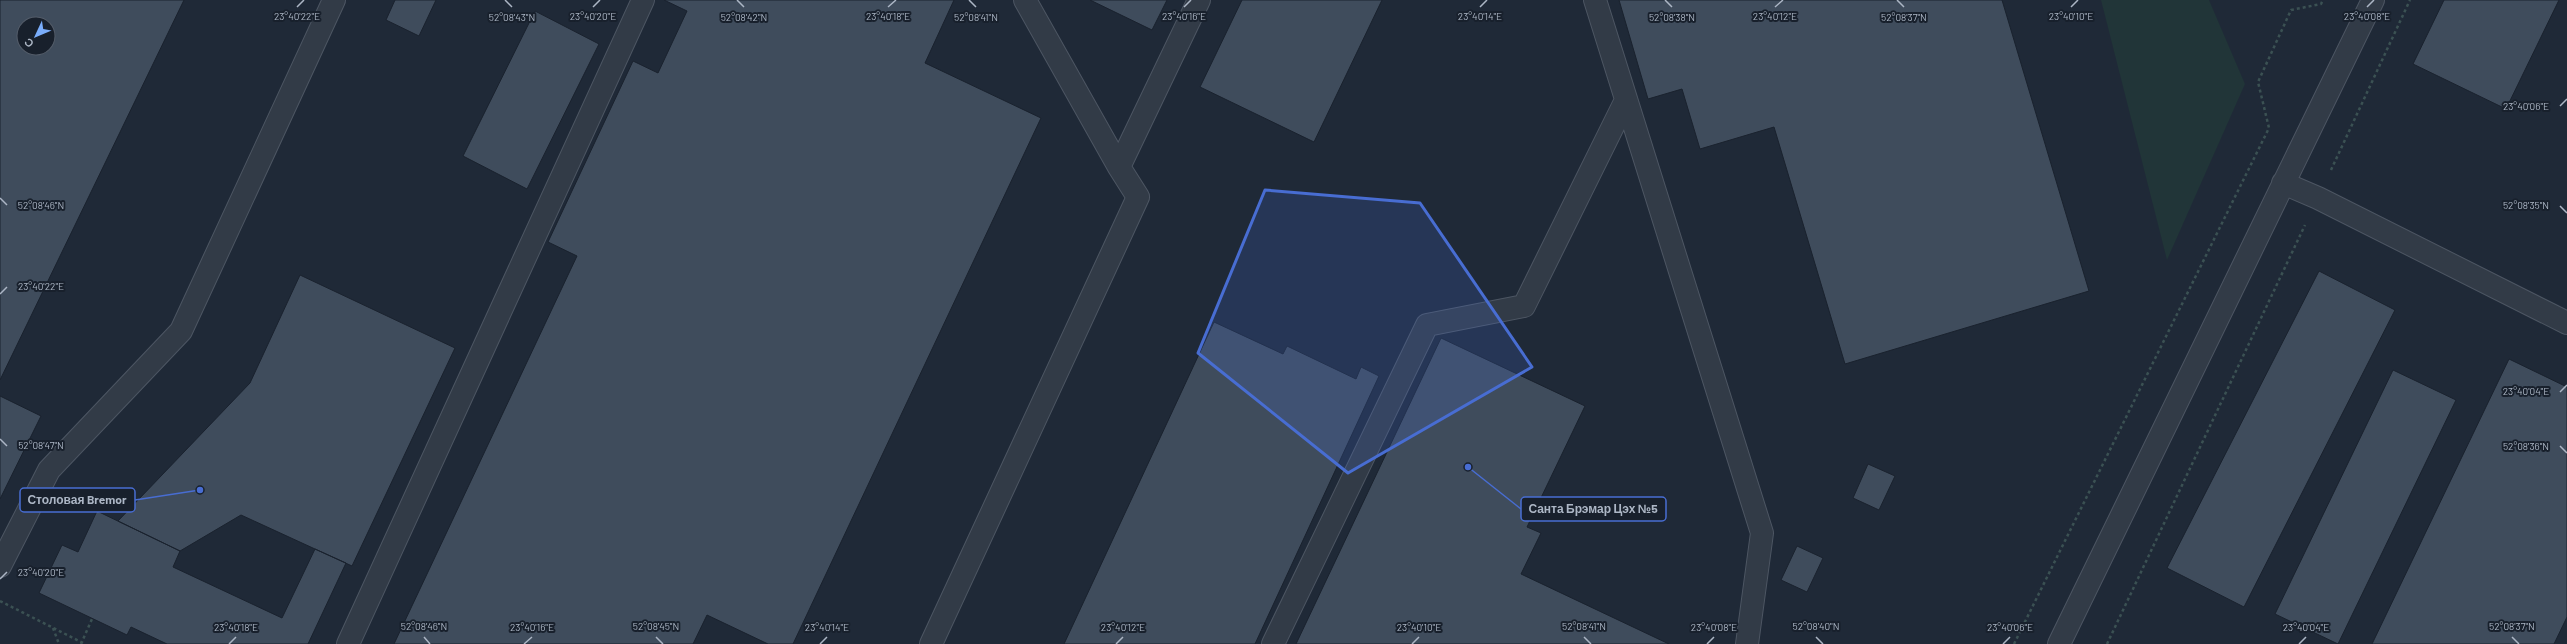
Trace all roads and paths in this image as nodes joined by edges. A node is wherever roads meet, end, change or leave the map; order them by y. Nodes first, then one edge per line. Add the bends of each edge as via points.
1 (334, 0) edge
2 (643, 0) edge
3 (1025, 0) edge
4 (1199, 0) edge
5 (1595, 0) edge
6 (2323, 0) edge
7 (2373, 0) edge
8 (2410, 0) edge
9 (1626, 100) junction
10 (1119, 167) junction
11 (2283, 183) junction
12 (2318, 198) junction
13 (2567, 323) edge
14 (0, 566) edge
15 (0, 601) edge
16 (92, 619) dead end
17 (53, 627) junction
18 (59, 644) edge
19 (82, 644) edge
20 (348, 644) edge
21 (931, 644) edge
22 (1273, 644) edge
23 (1747, 644) edge
24 (2014, 644) edge
25 (2059, 644) edge
26 (2106, 644) edge

1 - 14 street via 181,331 49,470
2 - 20 street
3 - 10 street
4 - 10 street
5 - 9 street
6 - 24 path via 2322,4 2291,10 2258,82 2269,128
7 - 11 street
8 - 12 path
9 - 22 street via 1524,306 1427,325
9 - 23 street via 1762,533
10 - 21 street via 1138,197
11 - 12 street
11 - 25 street
12 - 13 street
12 - 26 path
15 - 17 path
16 - 19 path
17 - 18 path
17 - 19 path

